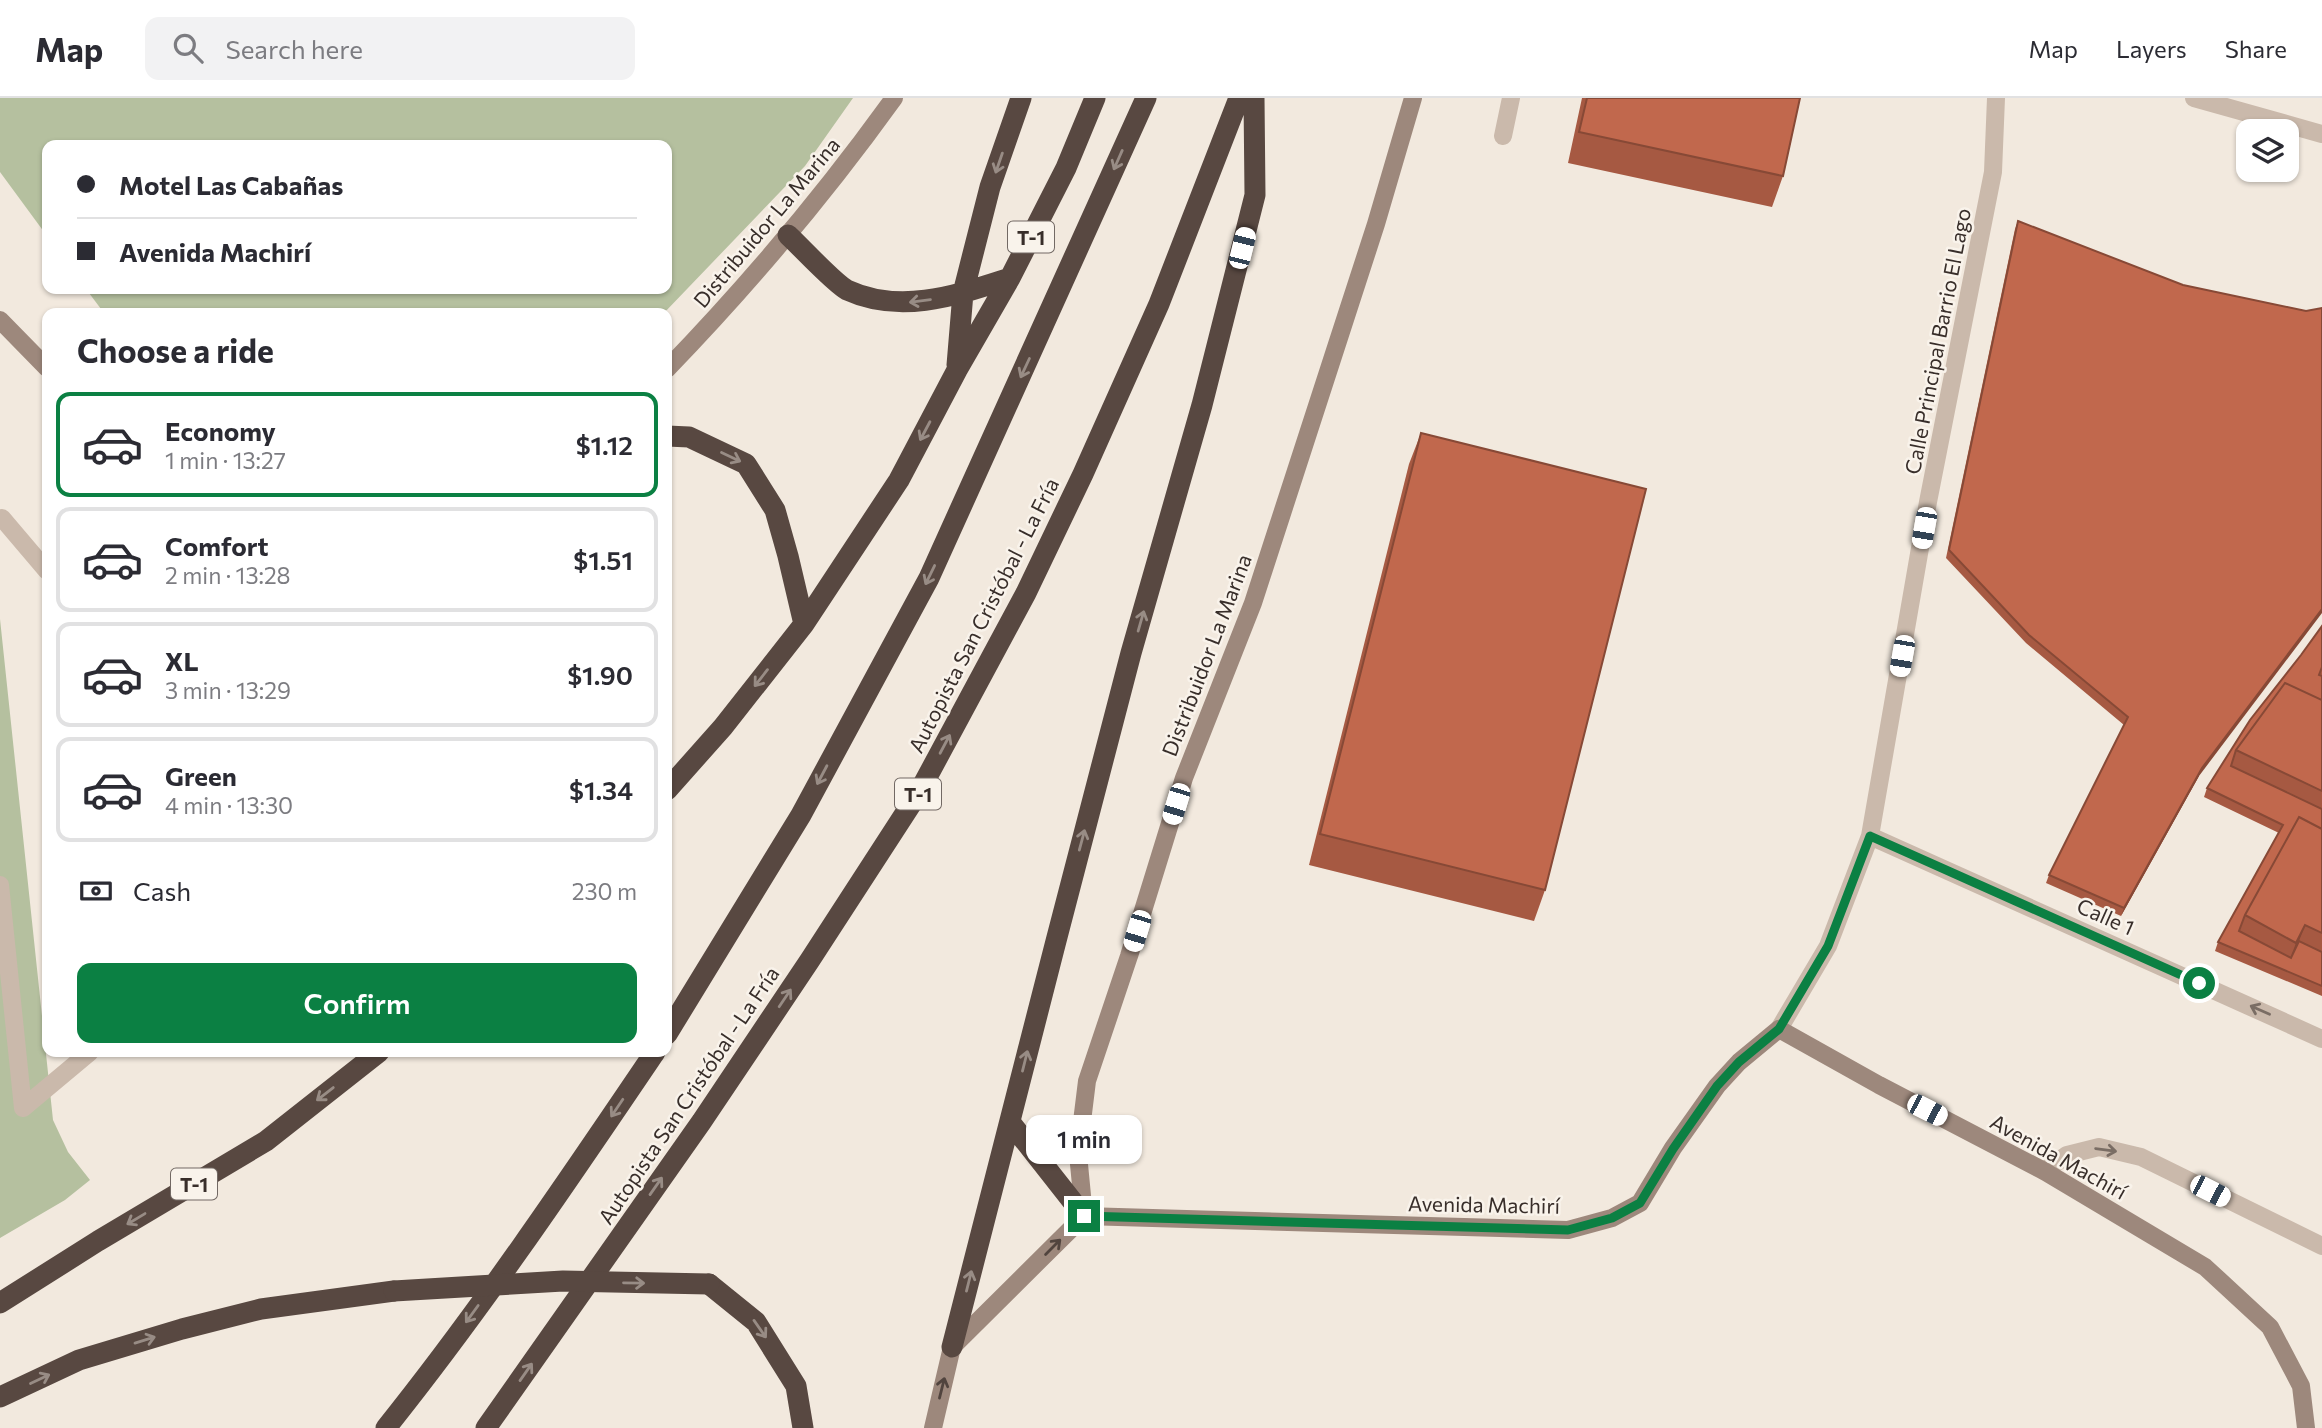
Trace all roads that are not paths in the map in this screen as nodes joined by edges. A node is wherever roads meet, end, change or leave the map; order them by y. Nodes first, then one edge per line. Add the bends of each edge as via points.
1 (894, 98) edge
2 (1021, 98) edge
3 (1095, 98) edge
4 (1146, 98) edge
5 (1239, 98) edge
6 (1254, 98) edge
7 (1413, 98) edge
8 (1511, 98) edge
9 (1996, 98) edge
10 (2194, 98) edge
11 (2322, 134) edge
12 (1503, 136) dead end
13 (788, 235) junction
14 (1010, 278) junction
15 (963, 293) junction
16 (0, 320) edge
17 (42, 363) edge
18 (672, 364) edge
19 (957, 370) junction
20 (672, 436) edge
21 (0, 520) edge
22 (42, 565) edge
23 (804, 624) junction
24 (672, 784) edge
25 (1870, 836) junction
26 (0, 885) edge
27 (672, 1026) edge
28 (1779, 1029) junction
29 (2322, 1039) edge
30 (84, 1057) edge
31 (373, 1057) edge
32 (652, 1057) edge
33 (1010, 1122) junction
34 (2045, 1171) junction
35 (1084, 1216) junction
36 (2322, 1247) edge
37 (0, 1303) edge
38 (952, 1347) junction
39 (0, 1397) edge
40 (386, 1428) edge
41 (486, 1428) edge
42 (803, 1428) edge
43 (933, 1428) edge
44 (2306, 1428) edge

1 - 13 street, Distribuidor La Marina
2 -> 15 highway via 990,187
3 - 14 highway, T-1 via 1066,168
4 -> 27 highway via 929,578 801,815
41 -> 5 highway, Autopista San Cristóbal - La Fría / T-1 via 709,1110 919,792 1026,593 1083,474 1159,304
33 -> 6 highway via 1255,195
7 - 35 street, Distribuidor La Marina via 1257,590 1184,778 1087,1081 1079,1154
8 - 12 street
9 - 25 street, Calle Principal Barrio El Lago via 1993,172 1928,502
10 - 11 street
15 -> 13 highway via 911,303 846,289
13 - 18 street, Distribuidor La Marina
14 - 15 highway
14 - 19 highway, T-1
15 - 19 highway
16 - 17 street
19 -> 23 highway, T-1 via 899,480
20 -> 23 highway via 689,437 746,464 775,510
21 - 22 street
23 -> 24 highway, T-1
25 - 28 street, Calle Principal Barrio El Lago via 1828,946
29 -> 25 street, Calle 1
26 - 30 street via 23,1108
28 - 34 street, Avenida Machirí
28 - 35 street, Avenida Machirí via 1717,1086 1640,1203 1612,1218 1568,1230
31 -> 37 highway, T-1 via 265,1141
32 -> 40 highway via 561,1190
33 - 35 highway
38 -> 33 highway
34 -> 36 street via 2067,1156 2099,1147 2141,1157
34 - 44 street, Avenida Machirí via 2204,1267 2270,1328 2301,1386
38 -> 35 street
43 -> 38 street
39 -> 42 highway, bridge via 79,1360 261,1309 394,1291 563,1282 709,1284 756,1322 796,1386

